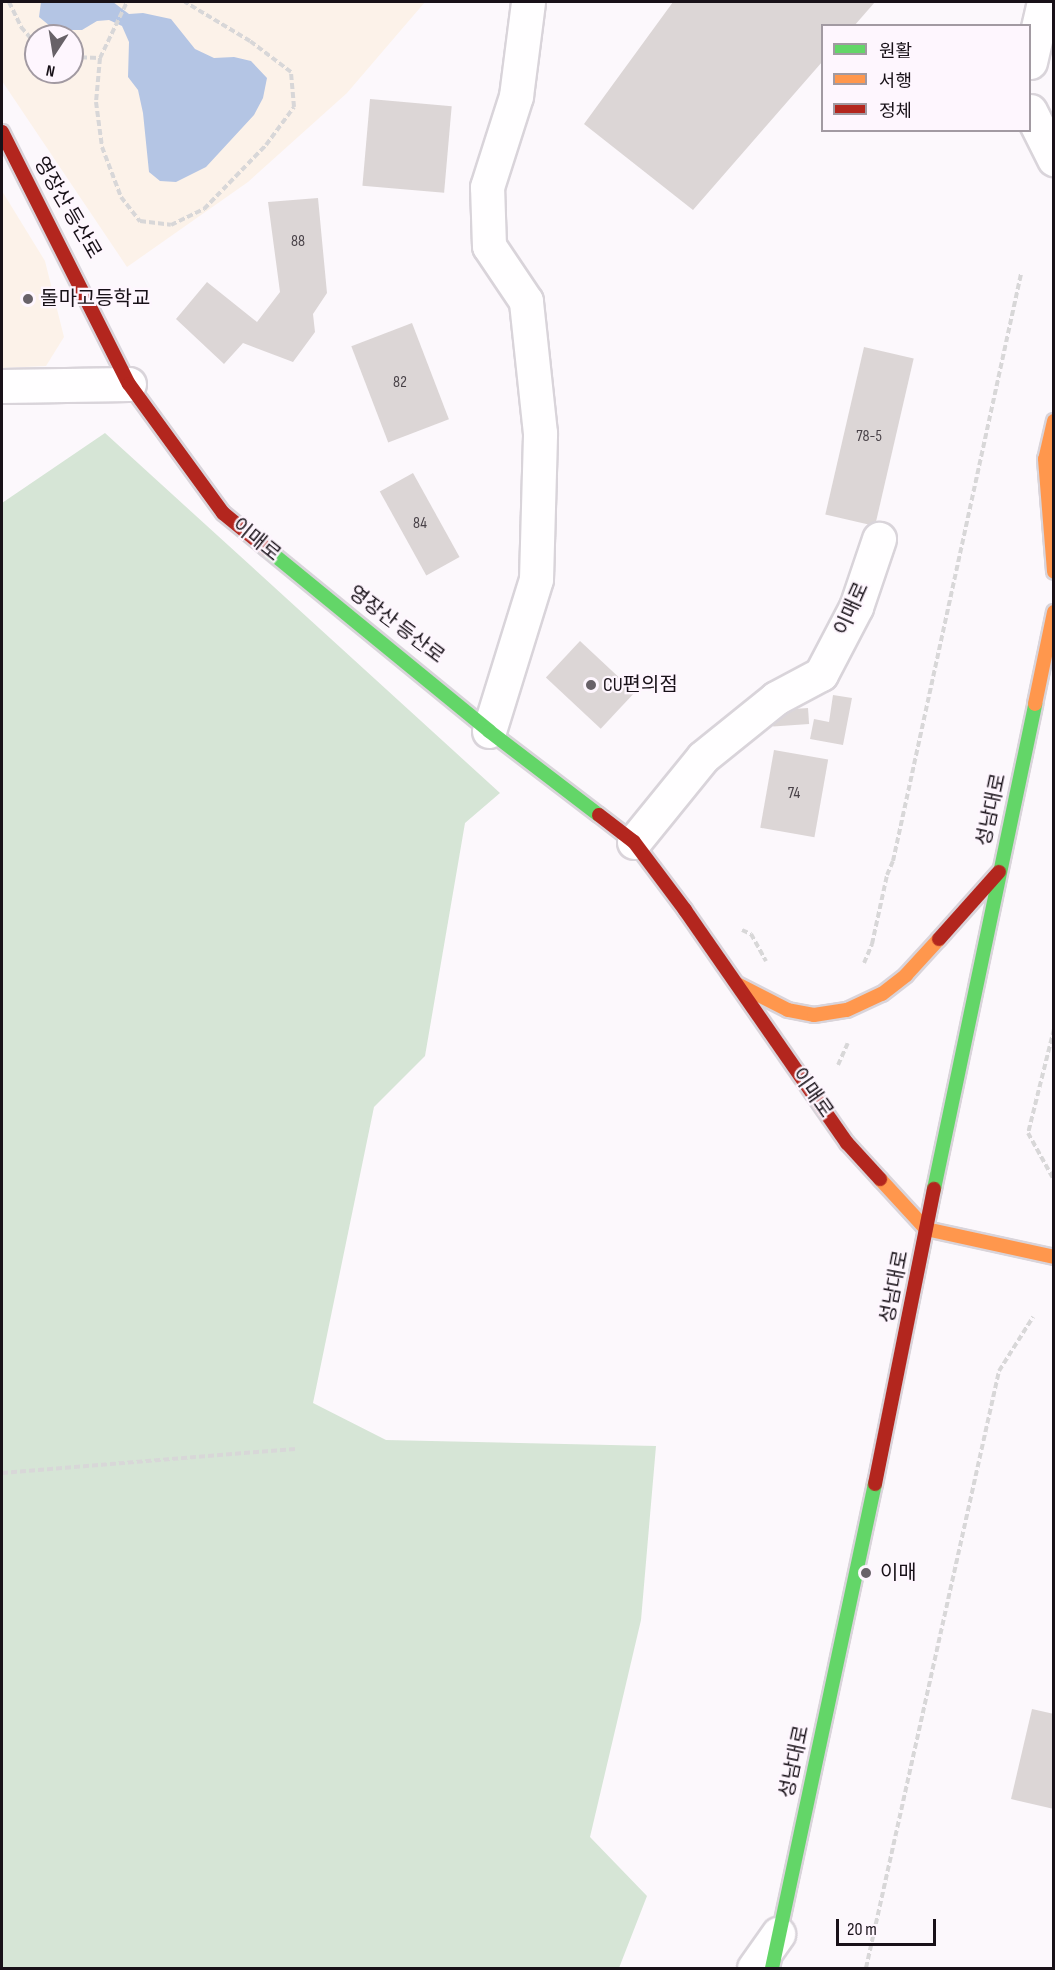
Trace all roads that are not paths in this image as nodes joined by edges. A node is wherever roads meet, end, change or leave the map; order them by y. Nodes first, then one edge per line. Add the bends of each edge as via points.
1 (528, 2) edge
2 (1044, 2) edge
3 (1031, 54) edge
4 (1031, 115) edge
5 (2, 132) edge
6 (1053, 159) edge
7 (129, 384) junction
8 (2, 386) edge
9 (1053, 421) edge
10 (879, 539) dead end
11 (1053, 572) edge
12 (1053, 612) edge
13 (489, 731) junction
14 (634, 842) junction
15 (1000, 870) junction
16 (737, 984) junction
17 (926, 1229) junction
18 (1053, 1257) edge
19 (778, 1934) junction
20 (754, 1968) edge
21 (772, 1968) edge

1 - 13 street via 516,96 487,187 489,246 526,301 540,433 536,579
2 - 3 street
4 - 6 street
5 - 7 main road, 이매로
7 - 8 street
7 - 13 main road, 이매로 via 222,513
9 - 11 main road via 1045,459
10 - 14 street, 이매로 via 856,607 821,674 776,698 703,757
12 - 15 main road, 성남대로
13 - 14 main road, 이매로
14 - 16 main road, 이매로
15 - 16 main road via 906,975 882,994 847,1010 814,1015 788,1010
15 - 17 main road, 성남대로
16 - 17 main road, 이매로 via 847,1143
17 - 18 main road
17 - 19 main road, 성남대로
19 - 20 street
19 - 21 main road, 성남대로

